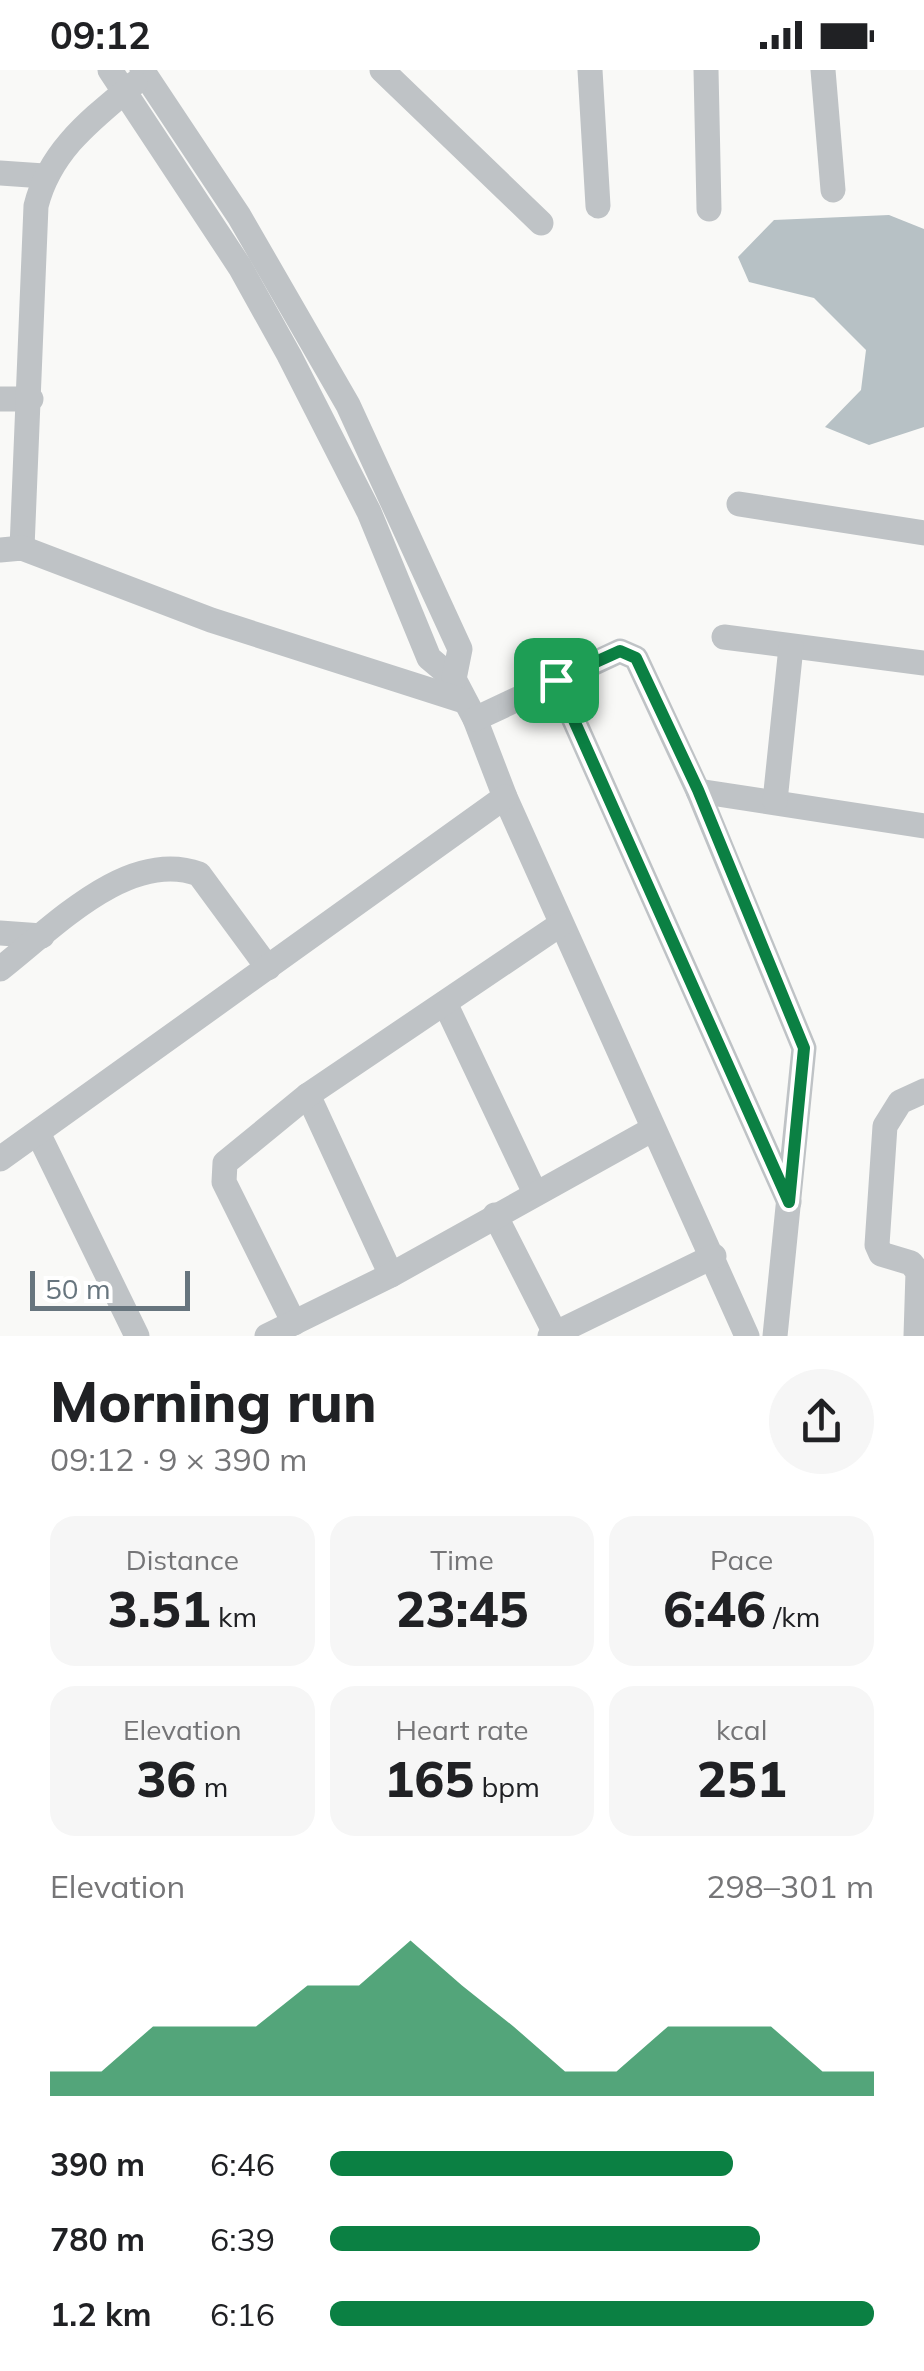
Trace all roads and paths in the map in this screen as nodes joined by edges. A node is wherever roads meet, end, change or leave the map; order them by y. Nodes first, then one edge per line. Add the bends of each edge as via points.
1 (382, 70) edge
2 (590, 70) edge
3 (706, 70) edge
4 (823, 70) edge
5 (145, 72) edge
6 (116, 81) edge
7 (0, 173) edge
8 (44, 176) junction
9 (833, 190) dead end
10 (598, 206) dead end
11 (709, 208) dead end
12 (541, 223) dead end
13 (31, 398) junction
14 (0, 399) edge
15 (740, 504) dead end
16 (924, 533) edge
17 (11, 549) edge
18 (724, 637) dead end
19 (792, 647) junction
20 (924, 662) edge
21 (556, 680) junction
22 (465, 700) junction
23 (698, 790) junction
24 (505, 796) junction
25 (776, 802) junction
26 (924, 826) edge
27 (561, 924) junction
28 (0, 932) edge
29 (42, 936) junction
30 (0, 968) edge
31 (268, 968) junction
32 (445, 1003) junction
33 (924, 1091) edge
34 (308, 1095) junction
35 (653, 1129) junction
36 (38, 1133) junction
37 (0, 1159) edge
38 (535, 1193) junction
39 (789, 1202) junction
40 (495, 1215) junction
41 (714, 1256) junction
42 (391, 1274) junction
43 (294, 1322) junction
44 (602, 1325) edge
45 (553, 1335) edge
46 (137, 1336) edge
47 (267, 1336) edge
48 (747, 1336) edge
49 (775, 1336) edge
50 (916, 1336) edge

1 - 12 street
2 - 10 street
3 - 11 street
4 - 9 street
5 - 6 street
5 - 22 street via 239,216 356,421 460,650
6 - 8 street
6 - 22 street via 240,267 369,512 429,658
7 - 8 street
8 - 13 street via 36,206
13 - 14 street
13 - 17 street
15 - 16 street
17 - 22 street
18 - 19 street
19 - 20 street
19 - 25 street
21 - 22 street
21 - 23 street via 620,651 632,653
21 - 39 street
22 - 24 street
23 - 25 street
23 - 39 street via 804,1048
24 - 27 street
24 - 31 street
25 - 26 street
27 - 32 street
27 - 35 street
28 - 29 street
29 - 30 street
29 - 31 street via 121,878 180,867 208,883
31 - 36 street
32 - 34 street
32 - 38 street
33 - 50 street via 900,1102 885,1126 877,1245 881,1254 918,1272
34 - 42 street
34 - 43 street via 222,1170
35 - 38 street
35 - 41 street
36 - 37 street
36 - 46 street
38 - 40 street
39 - 49 street
40 - 42 street
40 - 45 street
41 - 44 street
41 - 48 street
42 - 43 street
43 - 47 street
44 - 45 street

